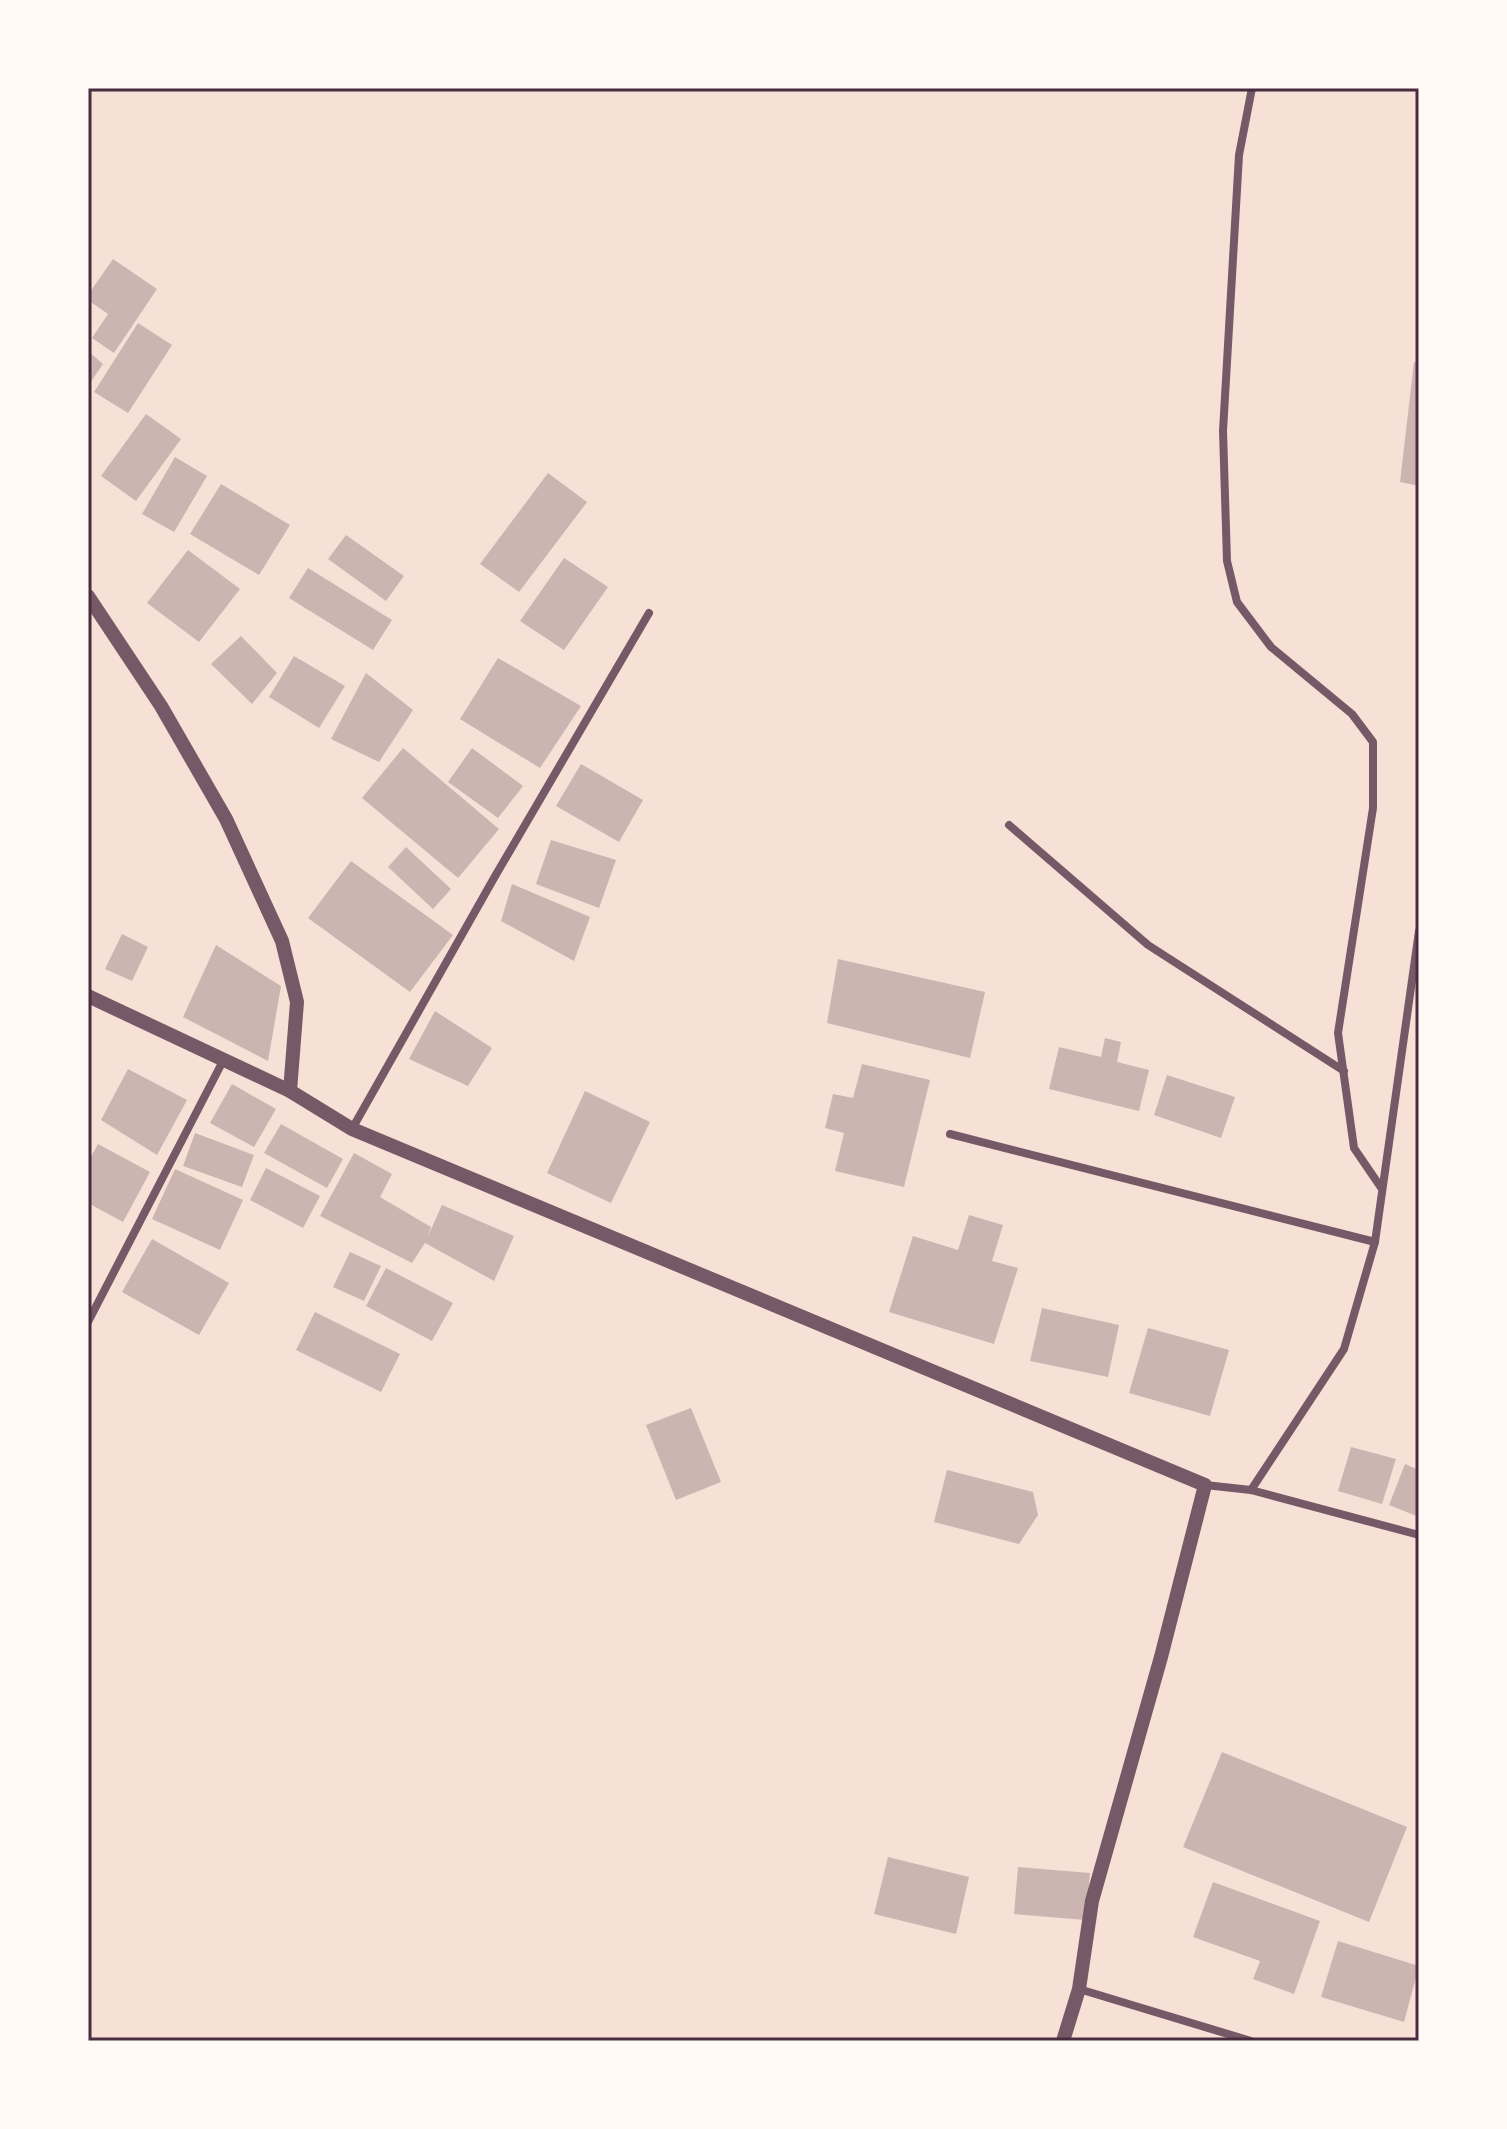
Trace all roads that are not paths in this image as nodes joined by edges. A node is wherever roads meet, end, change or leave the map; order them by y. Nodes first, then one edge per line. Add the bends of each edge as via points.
1 (1252, 88) edge
2 (88, 596) edge
3 (649, 613) dead end
4 (1009, 825) dead end
5 (1419, 931) edge
6 (88, 996) edge
7 (225, 1059) junction
8 (1344, 1071) junction
9 (290, 1091) junction
10 (352, 1129) junction
11 (950, 1134) dead end
12 (1382, 1189) junction
13 (1375, 1242) junction
14 (88, 1322) edge
15 (1205, 1485) junction
16 (1251, 1490) junction
17 (1419, 1535) edge
18 (1079, 1989) junction
19 (1063, 2041) edge
20 (1251, 2041) edge

1 - 8 street via 1239,155 1223,431 1227,561 1237,602 1271,647 1352,714 1373,742 1373,808 1338,1033
2 - 9 street via 161,706 226,819 282,941 297,1002
3 - 10 street
4 - 8 street via 1148,945
5 - 12 street
6 - 7 street
7 - 9 street
7 - 14 street
8 - 12 street via 1354,1148
9 - 10 street
10 - 15 street
11 - 13 street
12 - 13 street
13 - 16 street via 1344,1349
15 - 16 street
15 - 18 street via 1092,1901
16 - 17 street
18 - 19 street
18 - 20 street

